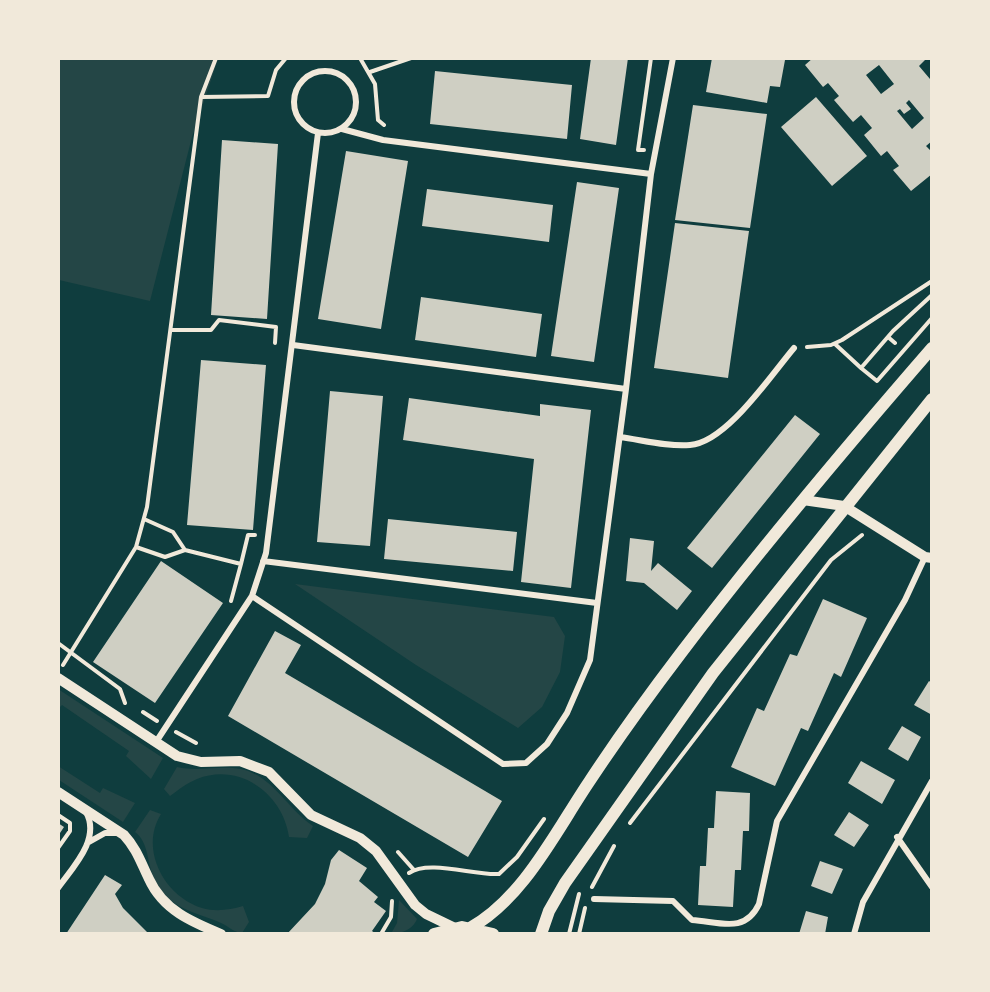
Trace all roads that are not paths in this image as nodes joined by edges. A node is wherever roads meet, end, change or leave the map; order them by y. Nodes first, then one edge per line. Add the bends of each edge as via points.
1 (673, 58) edge
2 (342, 129) junction
3 (318, 133) junction
4 (651, 174) junction
5 (293, 345) junction
6 (794, 348) road end
7 (932, 348) edge
8 (626, 388) junction
9 (932, 399) edge
10 (620, 437) junction
11 (803, 500) junction
12 (844, 506) junction
13 (928, 557) edge
14 (263, 561) junction
15 (252, 596) junction
16 (597, 603) junction
17 (58, 678) edge
18 (156, 742) junction
19 (932, 781) edge
20 (58, 792) edge
21 (81, 807) junction
22 (124, 835) junction
23 (897, 837) junction
24 (89, 842) junction
25 (932, 886) edge
26 (58, 888) edge
27 (594, 898) dead end
28 (455, 928) junction
29 (470, 928) junction
30 (221, 933) edge
31 (434, 933) edge
32 (493, 933) edge
33 (541, 933) edge
34 (854, 933) edge

1 - 4 street
2 - 3 street
2 - 3 street via 355,112 354,91 340,74 319,71 300,82 293,102 300,122
2 - 4 street via 383,140
3 - 5 street
4 - 8 street
5 - 8 street
5 - 14 street
6 - 10 street via 712,439 690,445
7 - 11 main road
8 - 10 street
9 - 12 main road
10 - 16 street
11 - 12 street
11 - 29 main road via 681,653 513,895
12 - 13 street
12 - 33 main road via 713,673 630,788 556,896
13 - 27 street via 777,820 754,915 741,924 692,920 673,901
14 - 15 street
14 - 16 street
15 - 16 street via 504,764 526,763 546,744 567,713 590,660
15 - 18 street
17 - 18 street
18 - 28 street via 184,759 240,761 268,772 311,815 376,850 421,910
19 - 23 street
20 - 21 street
21 - 22 street
21 - 24 street via 91,824
22 - 24 street via 105,833
22 - 30 street via 139,854 155,892 165,903 190,921
23 - 25 street
23 - 34 street via 863,902
24 - 26 street
28 - 29 main road
28 - 31 main road
29 - 32 main road

